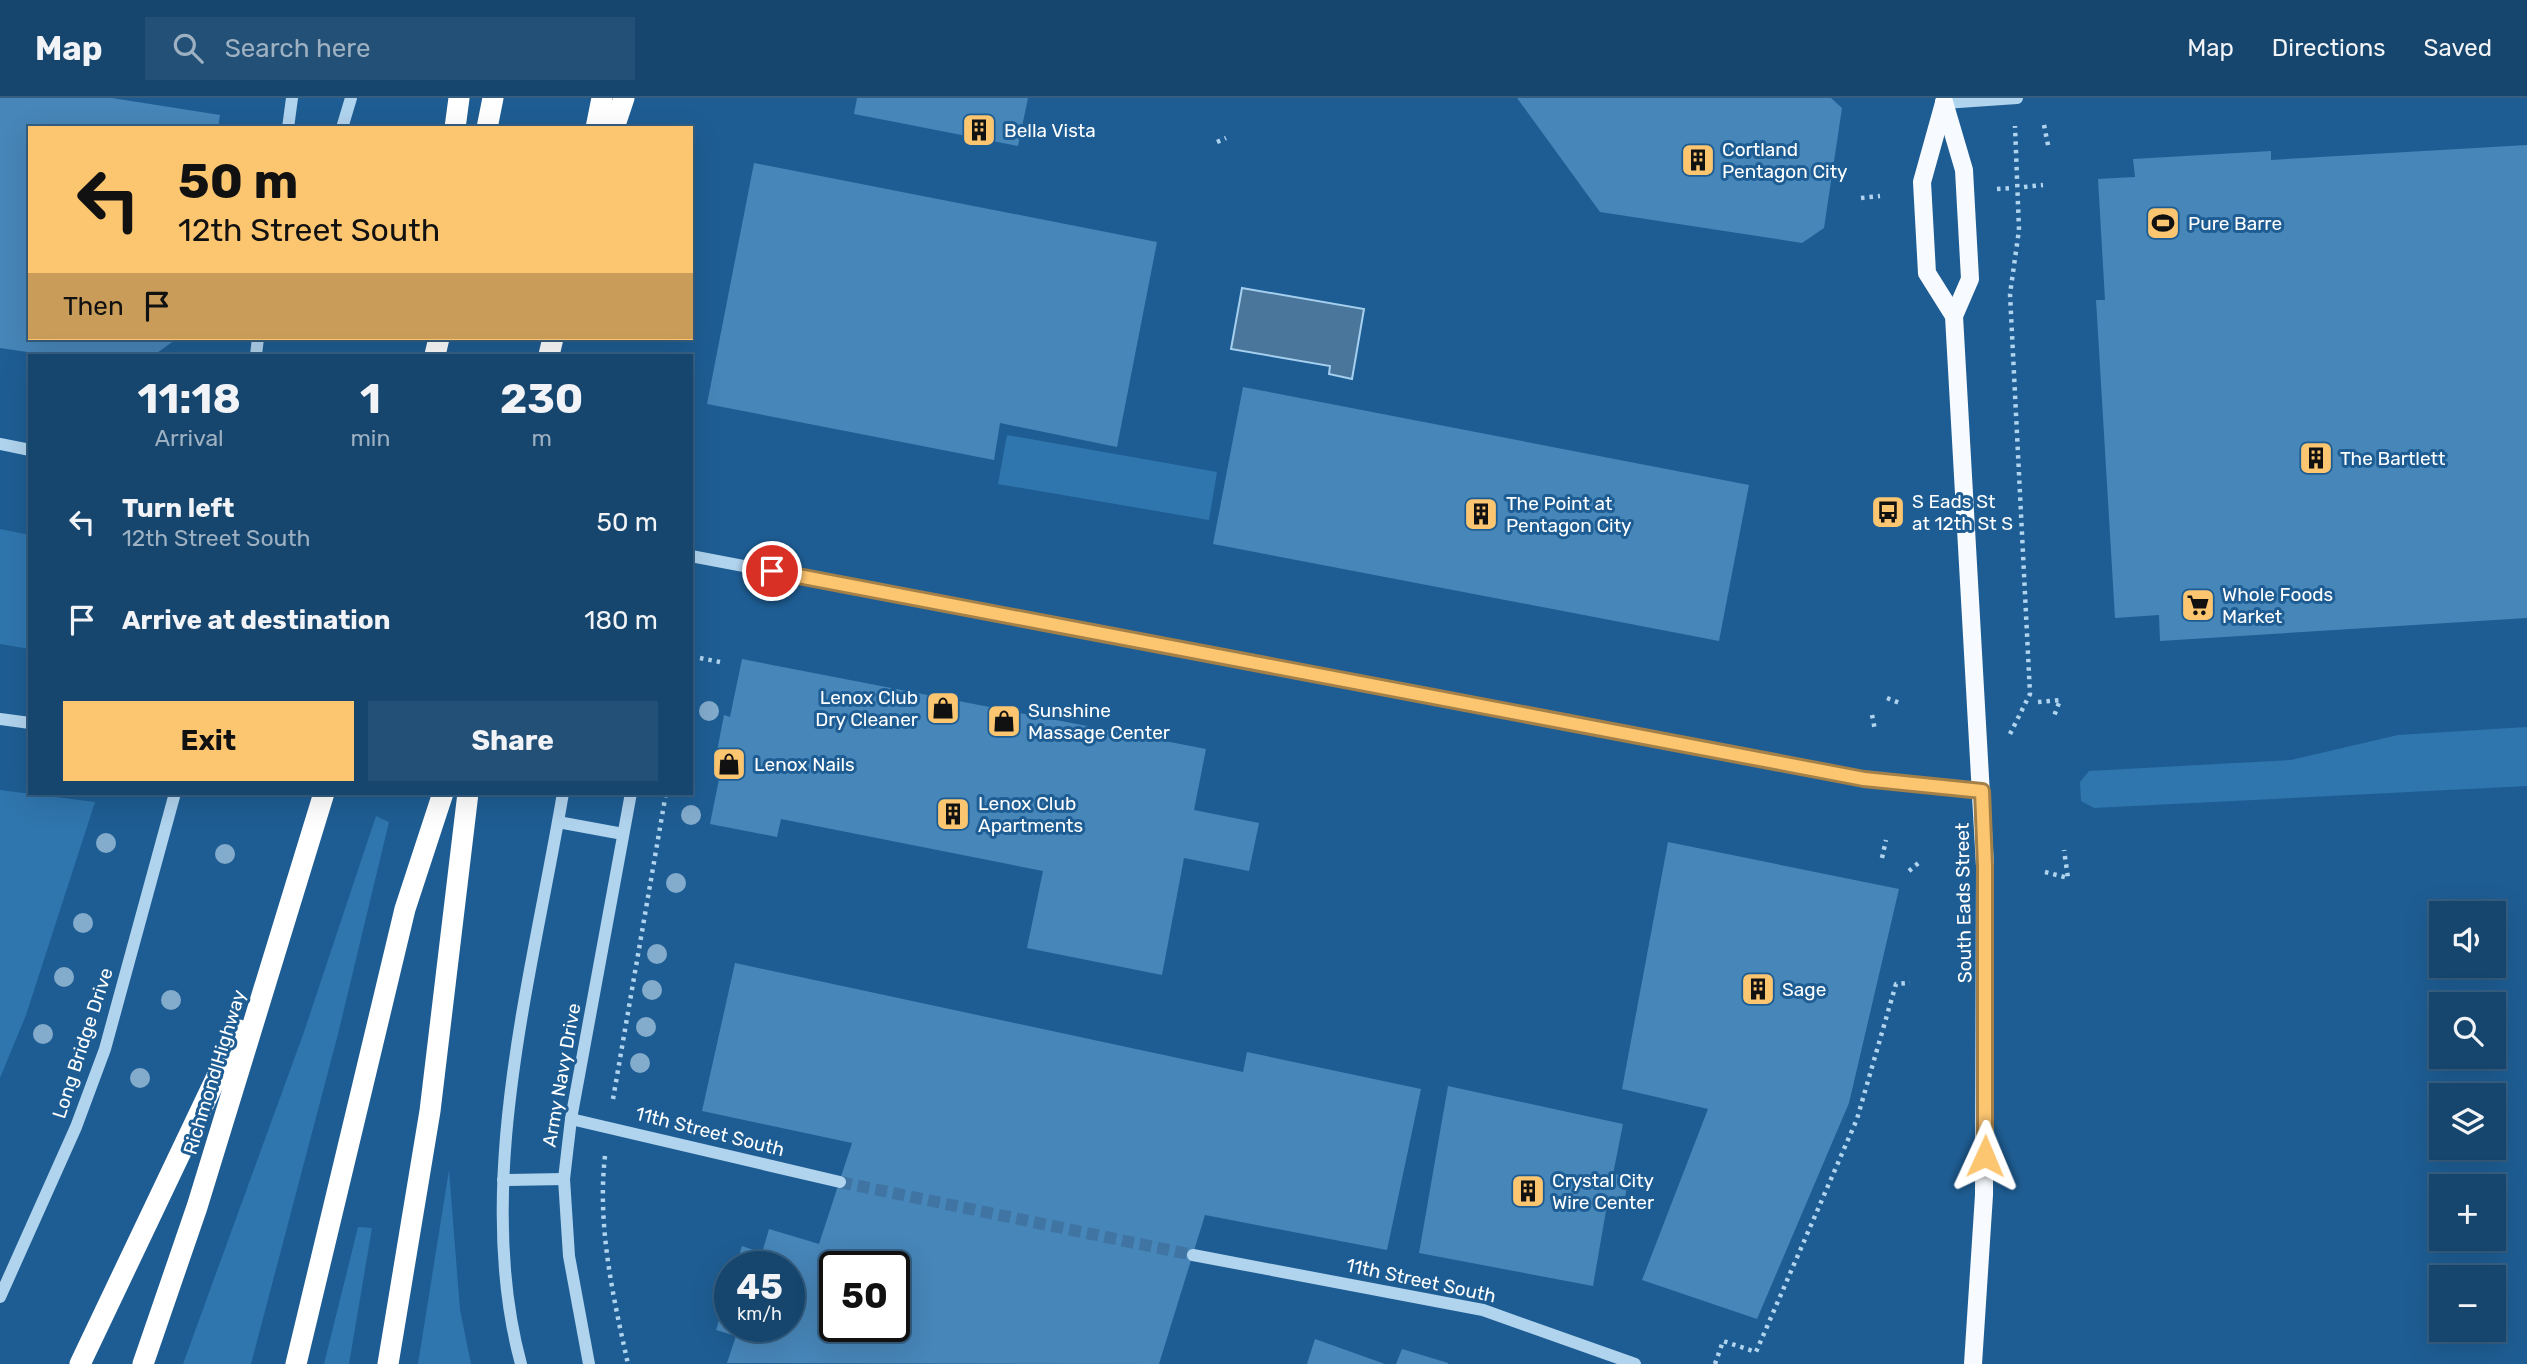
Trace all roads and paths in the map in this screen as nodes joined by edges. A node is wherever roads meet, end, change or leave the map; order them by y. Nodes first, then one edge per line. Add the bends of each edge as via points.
1 (292, 98) edge
2 (351, 98) edge
3 (459, 98) edge
4 (493, 98) edge
5 (602, 98) edge
6 (624, 98) edge
7 (2015, 98) edge
8 (1944, 101) edge
9 (2044, 125) dead end
10 (288, 126) edge
11 (343, 126) edge
12 (455, 126) edge
13 (487, 126) edge
14 (596, 126) edge
15 (615, 126) edge
16 (1226, 138) dead end
17 (1217, 142) dead end
18 (2049, 150) dead end
19 (2043, 185) dead end
20 (2024, 187) dead end
21 (2011, 188) dead end
22 (1993, 189) dead end
23 (1880, 196) dead end
24 (1861, 198) dead end
25 (1954, 316) junction
26 (0, 444) edge
27 (28, 450) edge
28 (693, 556) edge
29 (700, 658) dead end
30 (720, 662) dead end
31 (1887, 698) dead end
32 (2038, 702) dead end
33 (1902, 705) dead end
34 (1872, 715) dead end
35 (0, 719) edge
36 (2053, 719) dead end
37 (28, 723) edge
38 (1875, 730) dead end
39 (1982, 791) junction
40 (174, 795) edge
41 (323, 795) edge
42 (442, 795) edge
43 (467, 795) edge
44 (563, 795) edge
45 (631, 795) edge
46 (666, 795) edge
47 (558, 822) junction
48 (623, 834) junction
49 (1886, 839) dead end
50 (2064, 849) dead end
51 (1882, 858) dead end
52 (1922, 860) dead end
53 (1909, 871) dead end
54 (2045, 872) dead end
55 (269, 968) junction
56 (1910, 983) dead end
57 (570, 1119) junction
58 (609, 1127) junction
59 (564, 1179) junction
60 (503, 1180) junction
61 (840, 1182) tunnel mouth
62 (1193, 1255) tunnel mouth
63 (0, 1297) edge
64 (80, 1364) edge
65 (143, 1364) edge
66 (296, 1364) edge
67 (388, 1364) edge
68 (521, 1364) edge
69 (589, 1364) edge
70 (628, 1364) edge
71 (1635, 1364) edge
72 (1715, 1364) edge
73 (1973, 1364) edge

1 - 10 street
2 - 11 street
3 - 12 highway
4 - 13 highway
5 - 14 highway
6 - 15 highway
7 - 8 street
7 - 39 path via 2019,230 2010,294 2031,694
8 - 25 main road, South Eads Street via 1964,170 1970,279
8 - 25 main road, South Eads Street via 1922,182 1927,273
9 - 18 path
16 - 17 path
19 - 20 path
21 - 22 path
23 - 24 path
25 - 39 main road, South Eads Street
26 - 27 street
28 - 39 street via 1864,779
29 - 30 path
31 - 33 path
32 - 36 path via 2060,700
34 - 38 path
35 - 37 street
39 - 73 main road, South Eads Street via 1985,1129
40 - 63 street, Long Bridge Drive via 105,1049 76,1127
41 - 55 highway, Richmond Highway
42 - 66 highway via 405,908
43 - 67 highway via 430,1111
44 - 47 street
45 - 48 street, Army Navy Drive
46 - 58 path
47 - 48 street
47 - 60 street via 522,1028
48 - 57 street, Army Navy Drive
49 - 51 path
50 - 54 path via 2068,878
52 - 53 path
55 - 64 highway
55 - 65 highway, Richmond Highway via 197,1207
56 - 72 path via 1896,984 1857,1119 1756,1352 1723,1341
57 - 58 street, 11th Street South
57 - 59 street, Army Navy Drive
58 - 61 street, 11th Street South
58 - 70 path via 603,1208
59 - 60 street
59 - 69 street, Army Navy Drive via 569,1256
60 - 68 street via 505,1266
62 - 71 street, 11th Street South via 1483,1310

